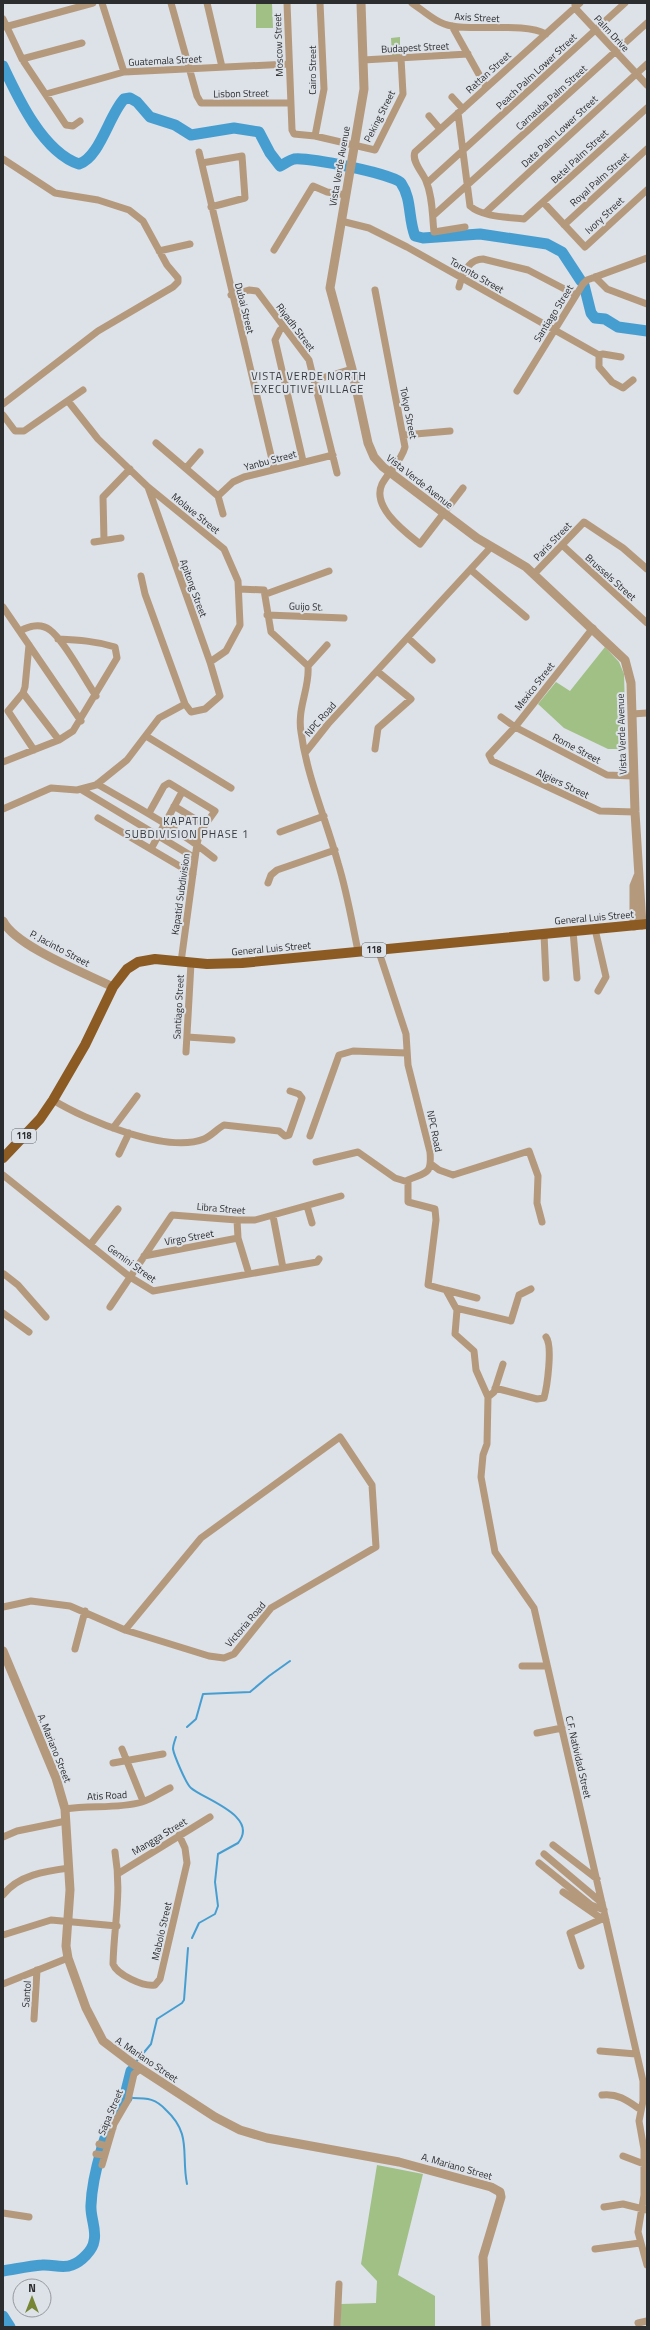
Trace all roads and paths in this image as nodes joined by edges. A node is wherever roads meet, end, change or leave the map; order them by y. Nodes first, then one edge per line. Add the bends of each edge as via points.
1 (93, 3) edge
2 (102, 3) edge
3 (171, 3) edge
4 (207, 3) edge
5 (287, 3) edge
6 (320, 3) edge
7 (361, 3) edge
8 (412, 3) edge
9 (625, 3) edge
10 (578, 7) edge
11 (4, 23) edge
12 (647, 23) edge
13 (452, 26) junction
14 (595, 29) junction
15 (546, 34) junction
16 (82, 43) dead end
17 (616, 51) junction
18 (468, 54) junction
19 (401, 58) junction
20 (22, 59) junction
21 (363, 60) junction
22 (288, 64) junction
23 (647, 64) edge
24 (222, 67) junction
25 (190, 70) junction
26 (124, 72) junction
27 (636, 74) junction
28 (647, 85) edge
29 (486, 88) junction
30 (46, 94) junction
31 (452, 97) dead end
32 (291, 103) junction
33 (647, 108) edge
34 (460, 111) junction
35 (429, 116) dead end
36 (80, 121) dead end
37 (440, 129) junction
38 (294, 134) joint
39 (315, 136) junction
40 (354, 146) junction
41 (647, 149) edge
42 (199, 152) dead end
43 (462, 153) junction
44 (3, 160) edge
45 (202, 163) junction
46 (427, 183) junction
47 (467, 186) junction
48 (647, 190) edge
49 (346, 195) junction
50 (543, 202) junction
51 (211, 207) junction
52 (485, 213) junction
53 (434, 215) junction
54 (341, 221) junction
55 (564, 225) junction
56 (465, 227) dead end
57 (190, 244) dead end
58 (274, 250) dead end
59 (159, 252) junction
60 (647, 258) edge
61 (462, 277) junction
62 (595, 277) junction
63 (459, 287) dead end
64 (375, 290) dead end
65 (231, 295) junction
66 (576, 295) junction
67 (647, 304) edge
68 (284, 327) junction
69 (554, 330) junction
70 (599, 356) junction
71 (621, 357) dead end
72 (352, 370) junction
73 (315, 380) junction
74 (633, 380) dead end
75 (83, 390) dead end
76 (517, 391) dead end
77 (68, 401) junction
78 (3, 404) edge
79 (4, 417) edge
80 (450, 431) dead end
81 (404, 435) junction
82 (156, 443) dead end
83 (200, 452) dead end
84 (333, 455) junction
85 (303, 461) junction
86 (186, 468) junction
87 (274, 468) junction
88 (130, 469) junction
89 (337, 473) dead end
90 (390, 473) junction
91 (148, 487) junction
92 (462, 488) dead end
93 (218, 496) junction
94 (443, 513) junction
95 (223, 514) dead end
96 (121, 538) dead end
97 (104, 540) junction
98 (94, 542) dead end
99 (562, 545) junction
100 (491, 546) junction
101 (647, 569) edge
102 (471, 570) junction
103 (329, 572) dead end
104 (534, 574) junction
105 (141, 576) dead end
106 (239, 589) junction
107 (266, 594) junction
108 (3, 607) edge
109 (267, 615) junction
110 (526, 617) dead end
111 (344, 618) dead end
112 (647, 623) edge
113 (593, 628) junction
114 (20, 631) junction
115 (408, 638) junction
116 (58, 639) junction
117 (29, 645) junction
118 (327, 645) dead end
119 (432, 660) dead end
120 (210, 662) junction
121 (308, 666) junction
122 (377, 671) junction
123 (23, 693) junction
124 (96, 696) junction
125 (185, 704) junction
126 (647, 713) edge
127 (632, 714) junction
128 (500, 717) dead end
129 (81, 721) junction
130 (515, 727) junction
131 (146, 736) junction
132 (59, 740) junction
133 (375, 749) dead end
134 (34, 750) junction
135 (305, 753) junction
136 (490, 755) joint
137 (3, 762) edge
138 (633, 776) junction
139 (97, 784) junction
140 (231, 788) dead end
141 (82, 790) junction
142 (182, 792) junction
143 (174, 806) junction
144 (3, 809) edge
145 (635, 812) junction
146 (149, 814) junction
147 (324, 816) junction
148 (98, 818) dead end
149 (165, 824) junction
150 (205, 824) junction
151 (280, 832) dead end
152 (158, 836) junction
153 (197, 844) junction
154 (151, 849) junction
155 (334, 850) junction
156 (195, 858) junction
157 (214, 858) dead end
158 (193, 874) junction
159 (268, 883) dead end
160 (3, 921) edge
161 (641, 925) edge
162 (595, 929) junction
163 (573, 931) junction
164 (544, 934) junction
165 (378, 949) junction
166 (358, 951) junction
167 (186, 963) junction
168 (546, 978) dead end
169 (578, 978) dead end
170 (113, 987) junction
171 (598, 991) dead end
172 (187, 1037) junction
173 (232, 1040) dead end
174 (186, 1052) dead end
175 (406, 1053) junction
176 (290, 1091) dead end
177 (137, 1096) dead end
178 (53, 1100) junction
179 (113, 1128) junction
180 (129, 1133) junction
181 (310, 1136) dead end
182 (119, 1154) dead end
183 (3, 1158) edge
184 (316, 1162) dead end
185 (431, 1164) junction
186 (3, 1175) edge
187 (408, 1182) junction
188 (340, 1196) dead end
189 (307, 1206) junction
190 (118, 1209) dead end
191 (273, 1216) junction
192 (237, 1220) junction
193 (542, 1222) dead end
194 (312, 1223) dead end
195 (238, 1238) junction
196 (90, 1245) junction
197 (144, 1256) junction
198 (319, 1259) dead end
199 (283, 1268) junction
200 (249, 1274) junction
201 (3, 1275) edge
202 (130, 1277) junction
203 (531, 1289) dead end
204 (446, 1290) junction
205 (477, 1298) dead end
206 (110, 1307) dead end
207 (456, 1308) junction
208 (3, 1313) edge
209 (46, 1317) dead end
210 (29, 1332) dead end
211 (546, 1337) dead end
212 (503, 1364) dead end
213 (496, 1388) junction
214 (488, 1397) junction
215 (3, 1607) edge
216 (85, 1611) junction
217 (125, 1630) junction
218 (75, 1649) dead end
219 (3, 1651) edge
220 (522, 1666) dead end
221 (547, 1666) junction
222 (562, 1728) junction
223 (537, 1733) dead end
224 (122, 1749) dead end
225 (163, 1754) dead end
226 (126, 1760) junction
227 (113, 1763) dead end
228 (170, 1788) dead end
229 (143, 1801) junction
230 (65, 1809) junction
231 (210, 1817) dead end
232 (66, 1821) junction
233 (179, 1836) junction
234 (3, 1837) edge
235 (553, 1845) dead end
236 (115, 1852) dead end
237 (544, 1854) dead end
238 (539, 1863) dead end
239 (69, 1868) junction
240 (119, 1873) junction
241 (597, 1879) junction
242 (563, 1892) dead end
243 (3, 1895) edge
244 (603, 1907) junction
245 (604, 1919) junction
246 (69, 1921) junction
247 (117, 1926) junction
248 (3, 1935) edge
249 (68, 1958) junction
250 (581, 1966) dead end
251 (38, 1970) junction
252 (3, 1984) edge
253 (34, 2019) dead end
254 (600, 2051) dead end
255 (636, 2054) junction
256 (137, 2066) junction
257 (602, 2095) dead end
258 (641, 2110) junction
259 (623, 2156) dead end
260 (644, 2164) junction
261 (102, 2165) dead end
262 (604, 2207) dead end
263 (644, 2209) edge
264 (3, 2213) edge
265 (29, 2217) dead end
266 (640, 2243) junction
267 (595, 2249) dead end
268 (647, 2265) edge
269 (339, 2284) dead end
270 (647, 2321) edge
271 (638, 2323) dead end
272 (337, 2327) edge
273 (486, 2327) edge

1 - 11 street
2 - 26 street
3 - 25 street, Lisbon Street
4 - 24 street
5 - 22 street, Moscow Street
6 - 39 street, Cairo Street via 324,90
7 - 21 street, Vista Verde Avenue
8 - 13 street, Axis Street via 438,21
9 - 14 street, Peach Palm Lower Street
10 - 14 street, Palm Drive
10 - 15 street, Rattan Street
11 - 20 street
12 - 17 street, Carnauba Palm Street
13 - 15 street, Axis Street via 531,29
13 - 18 street
14 - 17 street, Palm Drive
14 - 43 street, Peach Palm Lower Street
15 - 29 street, Rattan Street
16 - 20 street
17 - 27 street, Palm Drive
17 - 47 street, Carnauba Palm Street
18 - 19 street, Budapest Street
18 - 29 street
19 - 21 street, Budapest Street
19 - 40 street, Peking Street via 403,94 375,150
20 - 30 street
21 - 40 street, Vista Verde Avenue via 364,89
22 - 24 street, Guatemala Street
22 - 32 street, Moscow Street
23 - 27 street, Date Palm Lower Street
24 - 25 street, Guatemala Street
25 - 26 street, Guatemala Street
25 - 32 street, Lisbon Street via 196,96 201,103
26 - 30 street, Guatemala Street
27 - 28 street, Palm Drive
27 - 52 street, Date Palm Lower Street
29 - 34 street, Rattan Street
30 - 36 street via 66,124 73,126
31 - 34 street
32 - 38 street, Moscow Street
33 - 50 street, Betel Palm Street
34 - 37 street, Rattan Street
34 - 43 street
35 - 37 street
37 - 46 street, Rattan Street via 415,152 414,159
38 - 39 street, Peking Street
39 - 40 street, Peking Street
40 - 49 street, Vista Verde Avenue
41 - 55 street, Royal Palm Street
42 - 45 street, Dubai Street
43 - 46 street, Peach Palm Lower Street
43 - 47 street
44 - 59 street via 55,193 98,200 129,210 143,221
45 - 51 street, Dubai Street
45 - 51 street via 242,156 245,198
46 - 53 street
47 - 52 street via 470,206
47 - 53 street, Carnauba Palm Street
48 - 55 street, Ivory Street via 585,247
49 - 54 street, Vista Verde Avenue
49 - 58 street via 327,192 313,186
50 - 52 street, Betel Palm Street via 524,219
50 - 55 street, Ivory Street
51 - 65 street, Dubai Street
53 - 56 street via 434,232
54 - 61 street, Toronto Street via 380,233
54 - 72 street, Vista Verde Avenue via 330,288
57 - 59 street
59 - 78 street via 178,278 173,287 98,331
60 - 62 street, Santiago Street
61 - 63 street
61 - 66 street via 473,261 489,260 528,270
61 - 69 street, Toronto Street
62 - 66 street, Santiago Street via 587,280
62 - 67 street via 607,289
64 - 81 street, Tokyo Street
65 - 68 street, Riyadh Street via 255,290
65 - 87 street, Dubai Street
66 - 69 street, Santiago Street
68 - 73 street, Riyadh Street via 306,355
68 - 85 street via 275,340
69 - 70 street, Toronto Street
69 - 76 street, Santiago Street
70 - 71 street via 603,354
70 - 74 street via 599,367 616,385 623,388
72 - 73 street
72 - 90 street, Vista Verde Avenue via 371,450 378,463
73 - 84 street, Riyadh Street
75 - 77 street
77 - 79 street via 24,431 15,431
77 - 88 street, Molave Street via 98,439
80 - 81 street
81 - 90 street, Tokyo Street via 404,452
82 - 86 street
83 - 86 street
84 - 85 street, Yanbu Street
84 - 89 street, Riyadh Street
85 - 87 street, Yanbu Street
86 - 93 street
87 - 93 street, Yanbu Street via 238,480
88 - 91 street, Molave Street
88 - 97 street via 103,497
90 - 94 street, Vista Verde Avenue
90 - 94 street, Tokyo Street via 381,489 384,506 396,525 420,544
91 - 106 street, Molave Street via 224,550 234,568
91 - 120 street, Apitong Street
92 - 94 street
93 - 95 street
94 - 100 street, Vista Verde Avenue
96 - 97 street
97 - 98 street
99 - 101 street, Paris Street via 584,522 624,548
99 - 104 street, Paris Street
99 - 112 street, Brussels Street
100 - 102 street, NPC Road
100 - 104 street, Vista Verde Avenue
102 - 110 street
102 - 115 street, NPC Road
103 - 107 street
104 - 113 street, Vista Verde Avenue
105 - 125 street via 145,594
106 - 107 street via 264,590
106 - 120 street, Molave Street via 240,625 230,645
107 - 109 street
108 - 114 street
109 - 111 street, Guijo St.
109 - 121 street via 273,635
113 - 127 street, Vista Verde Avenue via 625,660 630,673
113 - 130 street, Mexico Street
114 - 116 street via 31,626 44,627
114 - 117 street
115 - 119 street
115 - 122 street, NPC Road
116 - 124 street
116 - 124 street via 92,641 115,648 117,658
117 - 123 street
117 - 129 street
118 - 121 street
120 - 125 street, Apitong Street via 220,696 210,706 196,712 191,712
121 - 135 street via 299,716
122 - 133 street via 410,700 378,728
122 - 135 street, NPC Road
123 - 132 street
123 - 134 street via 8,711
124 - 129 street
125 - 131 street via 159,718
126 - 127 street
127 - 138 street, Vista Verde Avenue
128 - 130 street, Rome Street
129 - 132 street via 73,731
130 - 136 street, Mexico Street
130 - 138 street, Rome Street via 607,776
131 - 139 street via 127,760
131 - 140 street
132 - 134 street
134 - 137 street
135 - 147 street
136 - 145 street, Algiers Street via 492,761 600,811
138 - 145 street, Vista Verde Avenue
139 - 141 street
139 - 146 street
141 - 144 street via 51,788
141 - 152 street
142 - 143 street
142 - 146 street via 169,783 166,784
142 - 150 street, Kapatid Subdivision via 215,810
143 - 149 street
143 - 150 street
145 - 161 street, Vista Verde Avenue via 638,876 641,886
146 - 149 street
147 - 151 street
147 - 155 street
148 - 154 street
149 - 152 street
149 - 153 street
150 - 153 street, Kapatid Subdivision
152 - 154 street
152 - 156 street
153 - 156 street, Kapatid Subdivision
153 - 157 street
154 - 158 street
155 - 159 street via 277,870 271,875
155 - 166 street
156 - 158 street, Kapatid Subdivision
158 - 167 street, Kapatid Subdivision
160 - 170 street, P. Jacinto Street via 13,934 27,944
161 - 162 main road, General Luis Street / 118
162 - 163 main road, General Luis Street / 118
162 - 171 street via 606,977
163 - 164 main road, General Luis Street / 118
163 - 169 street
164 - 165 main road, General Luis Street / 118
164 - 168 street
165 - 166 main road, General Luis Street / 118
165 - 175 street, NPC Road via 406,1034
166 - 167 main road, General Luis Street / 118 via 242,963
167 - 170 main road, General Luis Street / 118 via 155,959 138,962 122,973
167 - 172 street, Santiago Street
170 - 178 main road, General Luis Street / 118 via 85,1045
172 - 173 street
172 - 174 street, Santiago Street
175 - 181 street via 353,1051 339,1055
175 - 185 street, NPC Road
176 - 180 street via 300,1094 302,1098 291,1132 285,1136 279,1131 232,1125 224,1125 204,1139 189,1143 170,1142
177 - 179 street
178 - 179 street
178 - 183 main road, General Luis Street / 118
179 - 180 street
180 - 182 street
184 - 187 street via 358,1152 395,1178
185 - 187 street, NPC Road via 426,1173
185 - 193 street via 453,1175 529,1151 538,1176 537,1203
186 - 196 street, Gemini Street
187 - 204 street via 409,1203 433,1208 436,1213 428,1282 431,1286
188 - 189 street, Libra Street
189 - 191 street, Libra Street
189 - 194 street
190 - 196 street
191 - 192 street, Libra Street
191 - 199 street
192 - 195 street
192 - 197 street, Libra Street via 172,1215
195 - 197 street, Virgo Street
195 - 200 street
196 - 202 street, Gemini Street
197 - 202 street, Libra Street
198 - 199 street, Gemini Street via 316,1262
199 - 200 street, Gemini Street
200 - 202 street, Gemini Street via 159,1291 149,1290
201 - 209 street via 18,1285
202 - 206 street
203 - 207 street via 519,1295 511,1321
204 - 205 street
204 - 207 street
207 - 214 street, C.F. Natividad Street via 455,1334 474,1351 476,1370
208 - 210 street
211 - 213 street via 549,1342 550,1358 544,1398 537,1399
212 - 213 street
213 - 214 street
214 - 221 street, C.F. Natividad Street via 486,1444 481,1476 496,1552 534,1608
215 - 216 street, Victoria Road via 31,1601 70,1606
216 - 217 street, Victoria Road
216 - 218 street
217 - 217 street, Victoria Road via 209,1656 224,1658 234,1654 271,1608 376,1547 372,1485 340,1436 201,1538
219 - 230 street, A. Mariano Street via 56,1778
220 - 221 street
221 - 222 street, C.F. Natividad Street
222 - 223 street
222 - 241 street, C.F. Natividad Street
224 - 226 street
225 - 226 street
226 - 227 street
226 - 229 street
228 - 229 street, Atis Road
229 - 230 street, Atis Road via 124,1805
230 - 232 street, A. Mariano Street
231 - 233 street, Mangga Street
232 - 234 street via 17,1831
232 - 239 street, A. Mariano Street
233 - 240 street, Mangga Street
233 - 247 street, Mabolo Street via 185,1848 187,1863 158,1983 147,1985 114,1968
235 - 241 street
236 - 240 street
237 - 244 street
238 - 244 street via 591,1905
239 - 243 street via 25,1878
239 - 246 street, A. Mariano Street
240 - 247 street
241 - 244 street, C.F. Natividad Street
242 - 245 street
244 - 245 street, C.F. Natividad Street
245 - 250 street via 570,1933
245 - 255 street, C.F. Natividad Street
246 - 247 street
246 - 248 street via 51,1920
246 - 249 street, A. Mariano Street via 66,1946
249 - 251 street
249 - 256 street, A. Mariano Street via 95,2028 110,2048
251 - 252 street
251 - 253 street, Santol
254 - 255 street
255 - 258 street, C.F. Natividad Street via 644,2086
256 - 261 street, Sapa Street via 128,2100 109,2127 100,2154
256 - 273 street, A. Mariano Street via 227,2124 254,2135 399,2162 458,2177 500,2192 501,2197 483,2257
257 - 258 street via 623,2097
258 - 260 street, C.F. Natividad Street via 639,2121 644,2142
259 - 260 street
260 - 263 street, C.F. Natividad Street
262 - 263 street via 623,2204
263 - 266 street, C.F. Natividad Street via 638,2232
264 - 265 street
266 - 267 street
266 - 268 street, C.F. Natividad Street
269 - 272 street
270 - 271 street

